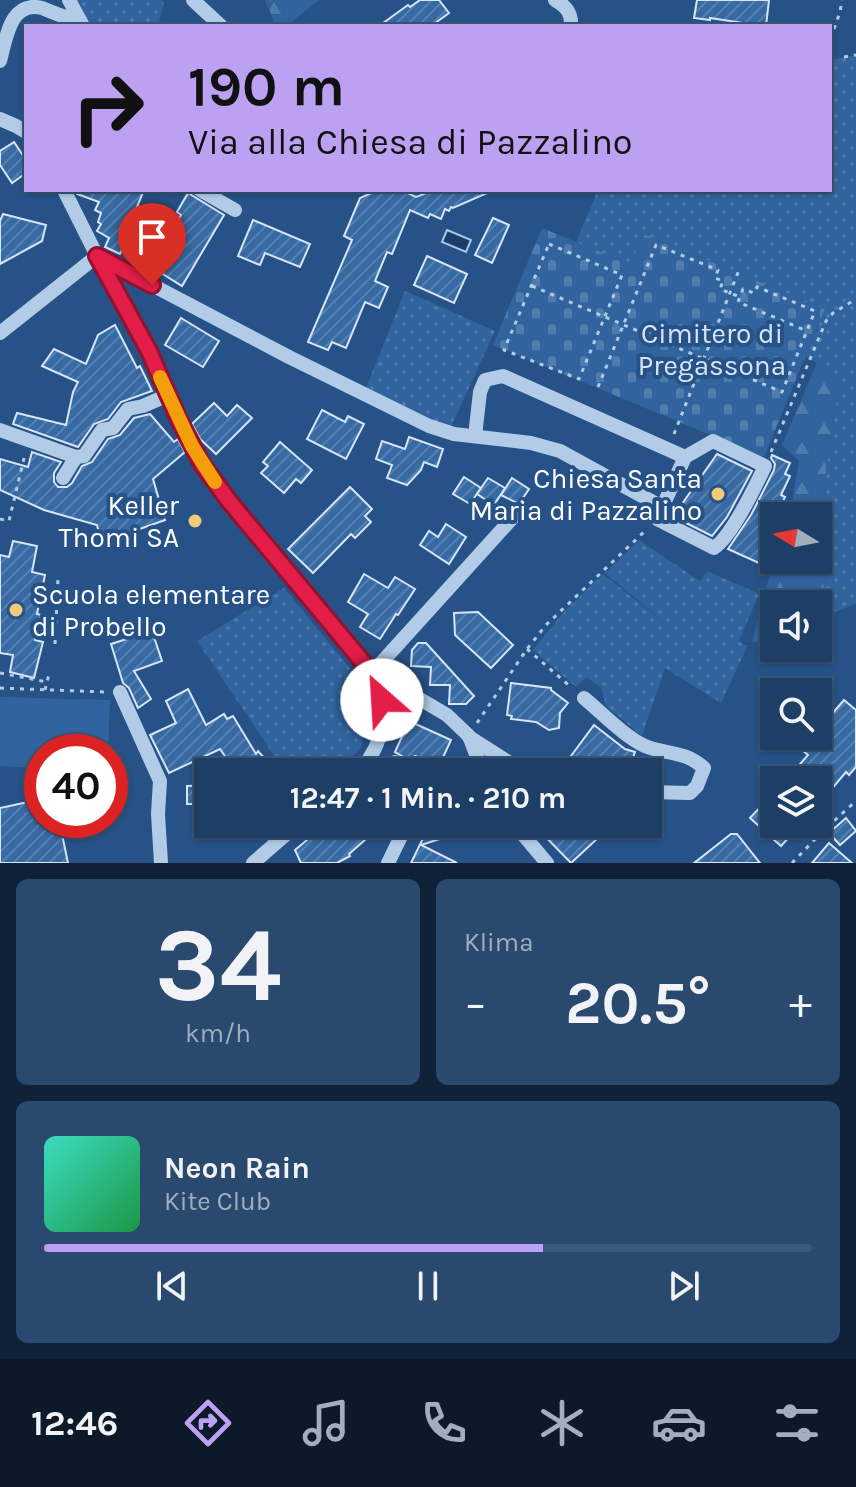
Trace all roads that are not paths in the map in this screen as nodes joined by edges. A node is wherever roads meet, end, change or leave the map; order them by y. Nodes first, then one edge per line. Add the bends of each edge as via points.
1 (69, 0) edge
2 (193, 0) edge
3 (555, 0) edge
4 (82, 23) edge
5 (219, 24) edge
6 (571, 24) edge
7 (0, 61) edge
8 (0, 119) edge
9 (24, 131) edge
10 (65, 192) edge
11 (204, 192) edge
12 (235, 210) dead end
13 (97, 256) junction
14 (0, 333) edge
15 (168, 395) junction
16 (0, 430) edge
17 (475, 436) junction
18 (76, 457) junction
19 (685, 457) junction
20 (63, 478) dead end
21 (660, 513) junction
22 (516, 514) dead end
23 (372, 673) junction
24 (120, 692) road end
25 (380, 692) junction
26 (584, 698) road end
27 (469, 736) junction
28 (370, 758) edge
29 (478, 758) edge
30 (503, 758) edge
31 (662, 792) edge
32 (282, 838) edge
33 (400, 838) edge
34 (526, 838) edge
35 (161, 863) edge
36 (253, 863) edge
37 (388, 863) edge
38 (547, 863) edge

1 - 4 street
2 - 5 street
3 - 6 street via 568,9
4 - 7 street via 35,6 21,8
8 - 9 street
10 - 13 street
11 - 12 street
13 - 14 street
13 - 15 street
13 - 17 street via 392,410 443,431
15 - 18 street via 128,409 113,428 102,430 84,456
15 - 23 street via 216,483
16 - 18 street
17 - 19 street via 485,380 503,376
17 - 21 street via 560,451
18 - 20 street
19 - 21 street
19 - 21 street via 713,441 765,466 717,548
22 - 23 street
23 - 25 street
24 - 35 street via 160,781
25 - 27 street via 401,691 429,703
25 - 28 street via 380,738
26 - 31 street via 646,747 693,758 704,768 690,793
27 - 29 street
27 - 30 street
32 - 36 street
33 - 37 street
34 - 38 street

